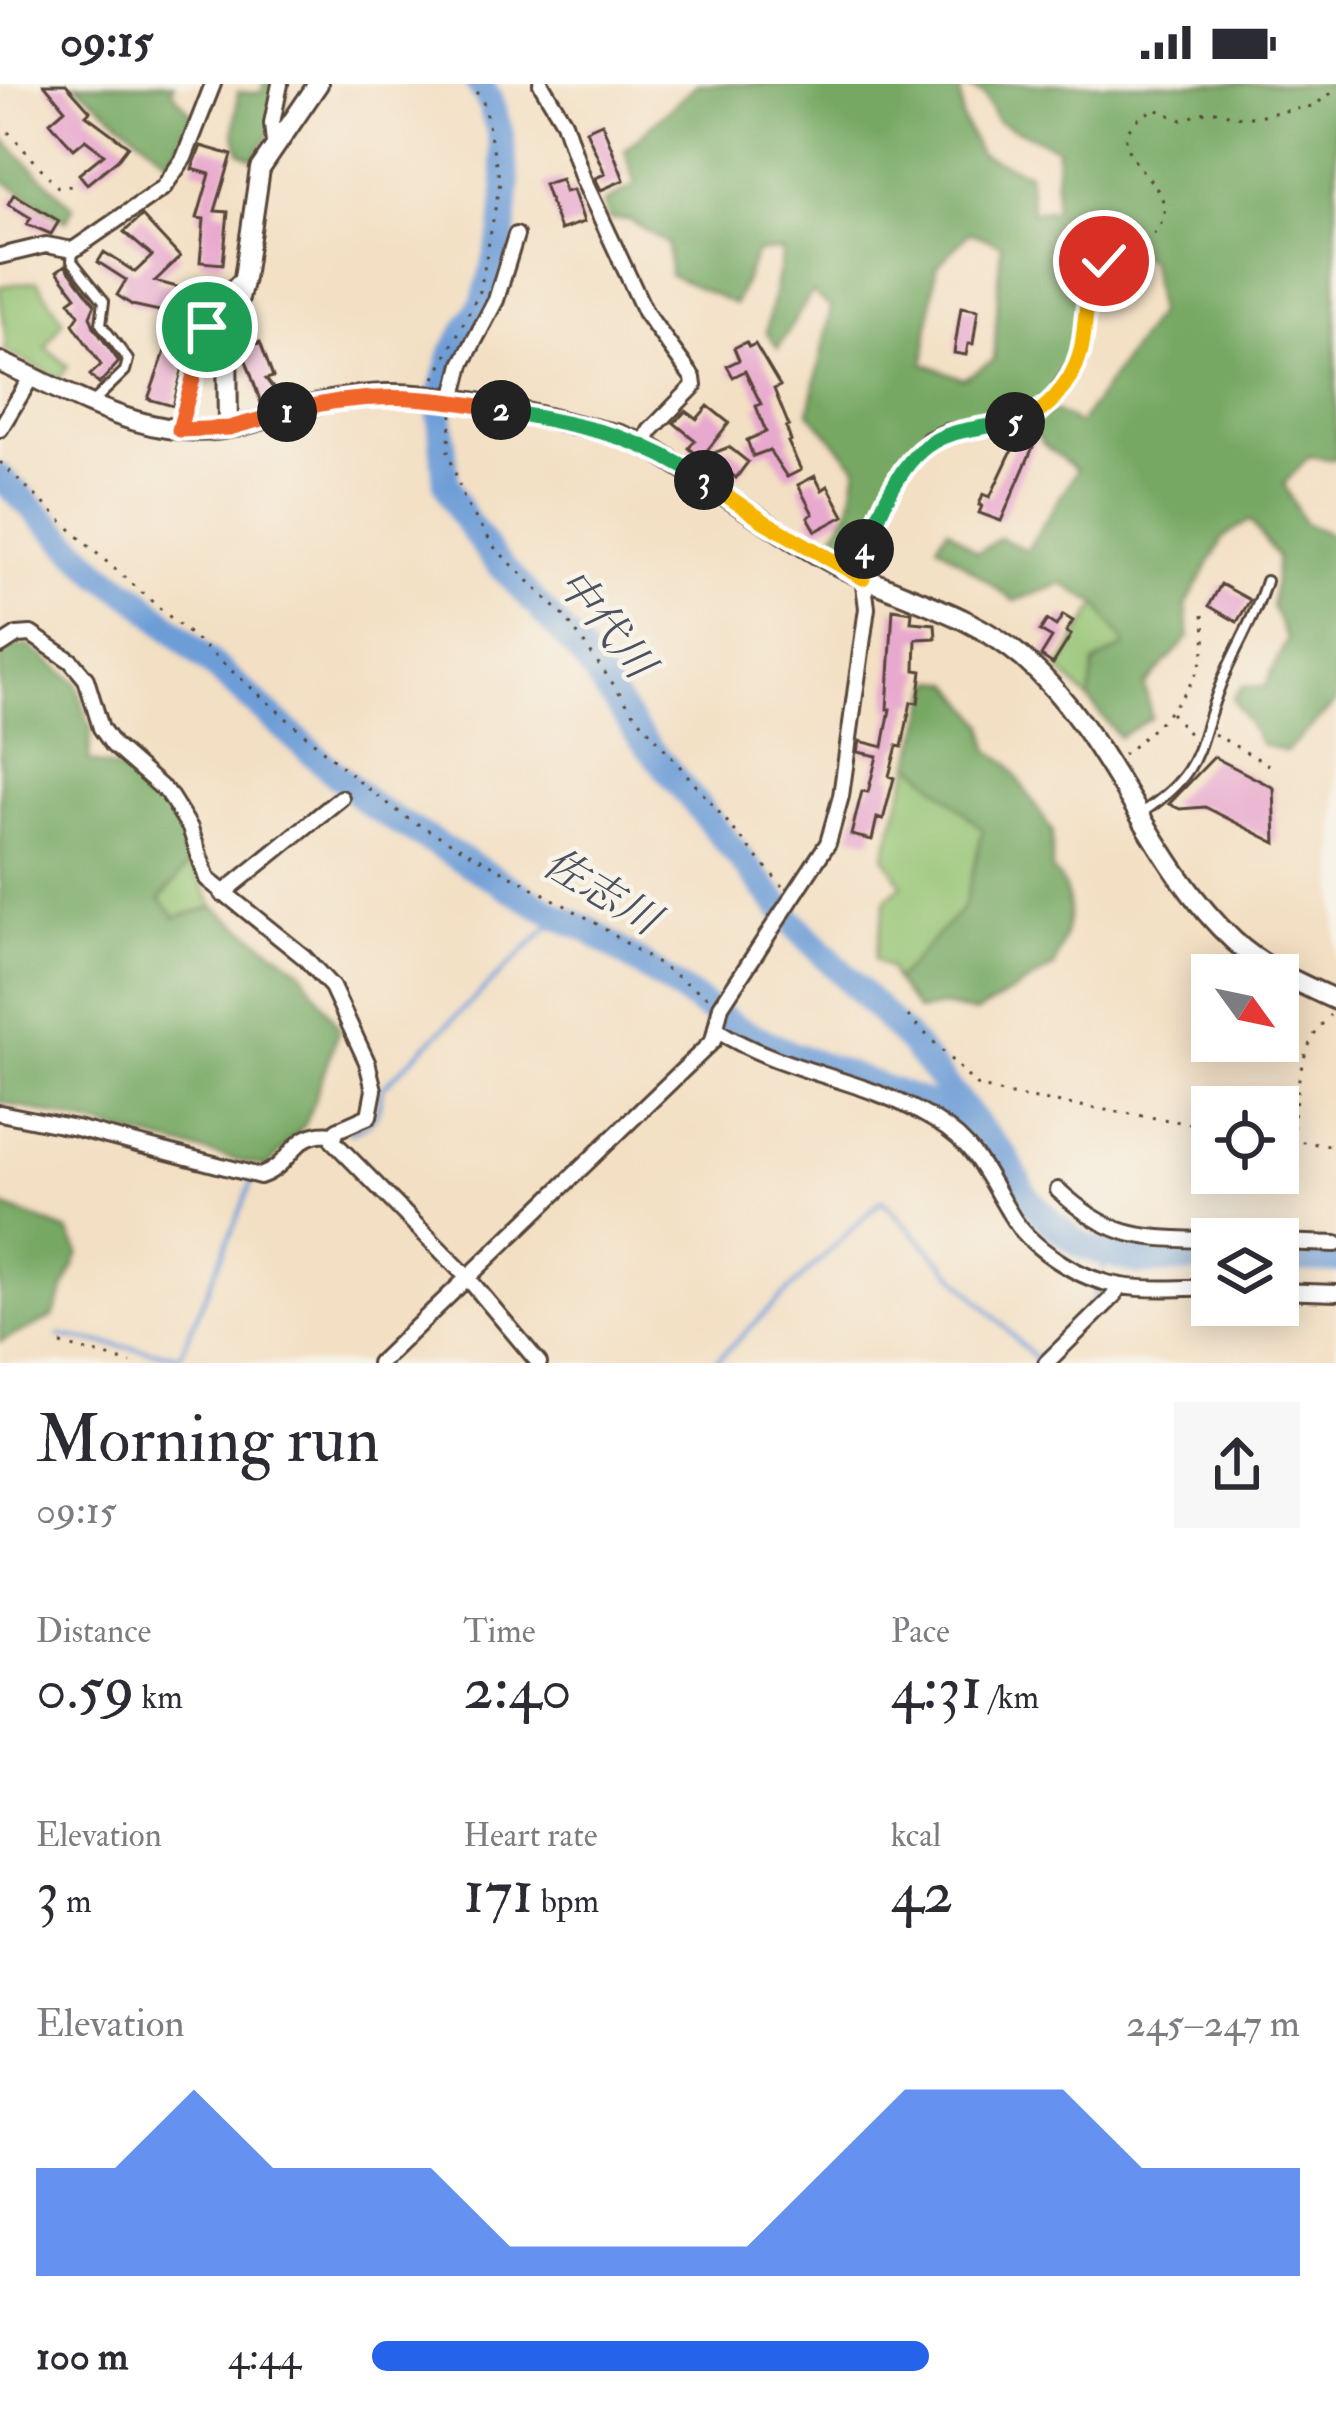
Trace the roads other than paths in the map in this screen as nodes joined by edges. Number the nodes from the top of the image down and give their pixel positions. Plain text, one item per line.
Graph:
1 (213, 84) edge
2 (280, 84) edge
3 (318, 84) edge
4 (541, 84) edge
5 (274, 143) junction
6 (516, 235) dead end
7 (73, 250) junction
8 (0, 256) edge
9 (244, 278) junction
10 (1080, 358) road end
11 (0, 362) edge
12 (32, 376) junction
13 (453, 400) junction
14 (91, 404) junction
15 (229, 428) junction
16 (0, 429) edge
17 (179, 430) junction
18 (644, 444) junction
19 (863, 578) junction
20 (1266, 580) dead end
21 (0, 646) edge
22 (340, 798) dead end
23 (1142, 813) junction
24 (222, 894) junction
25 (1336, 1005) edge
26 (717, 1030) junction
27 (0, 1113) edge
28 (334, 1134) junction
29 (1058, 1190) dead end
30 (1191, 1239) edge
31 (1299, 1243) edge
32 (1336, 1244) edge
33 (467, 1277) junction
34 (1119, 1286) junction
35 (1191, 1288) edge
36 (1299, 1292) edge
37 (1336, 1293) edge
38 (1055, 1360) edge
39 (379, 1363) edge
40 (539, 1363) edge

1 - 7 street
2 - 5 street
3 - 5 street
4 - 18 street
5 - 9 street
6 - 13 street
7 - 8 street
7 - 14 lane
9 - 15 street
9 - 17 street
10 - 19 street
11 - 12 street
12 - 14 street
12 - 16 street
13 - 15 street
13 - 18 street
14 - 17 street
15 - 17 street
18 - 19 street
19 - 23 street
19 - 26 street
20 - 23 lane
21 - 24 street
22 - 24 street
23 - 25 street
24 - 28 street
26 - 33 street
26 - 34 street
27 - 28 street
28 - 33 street
29 - 30 street
31 - 32 street
33 - 39 street
33 - 40 street
34 - 35 street
34 - 38 street
36 - 37 street

